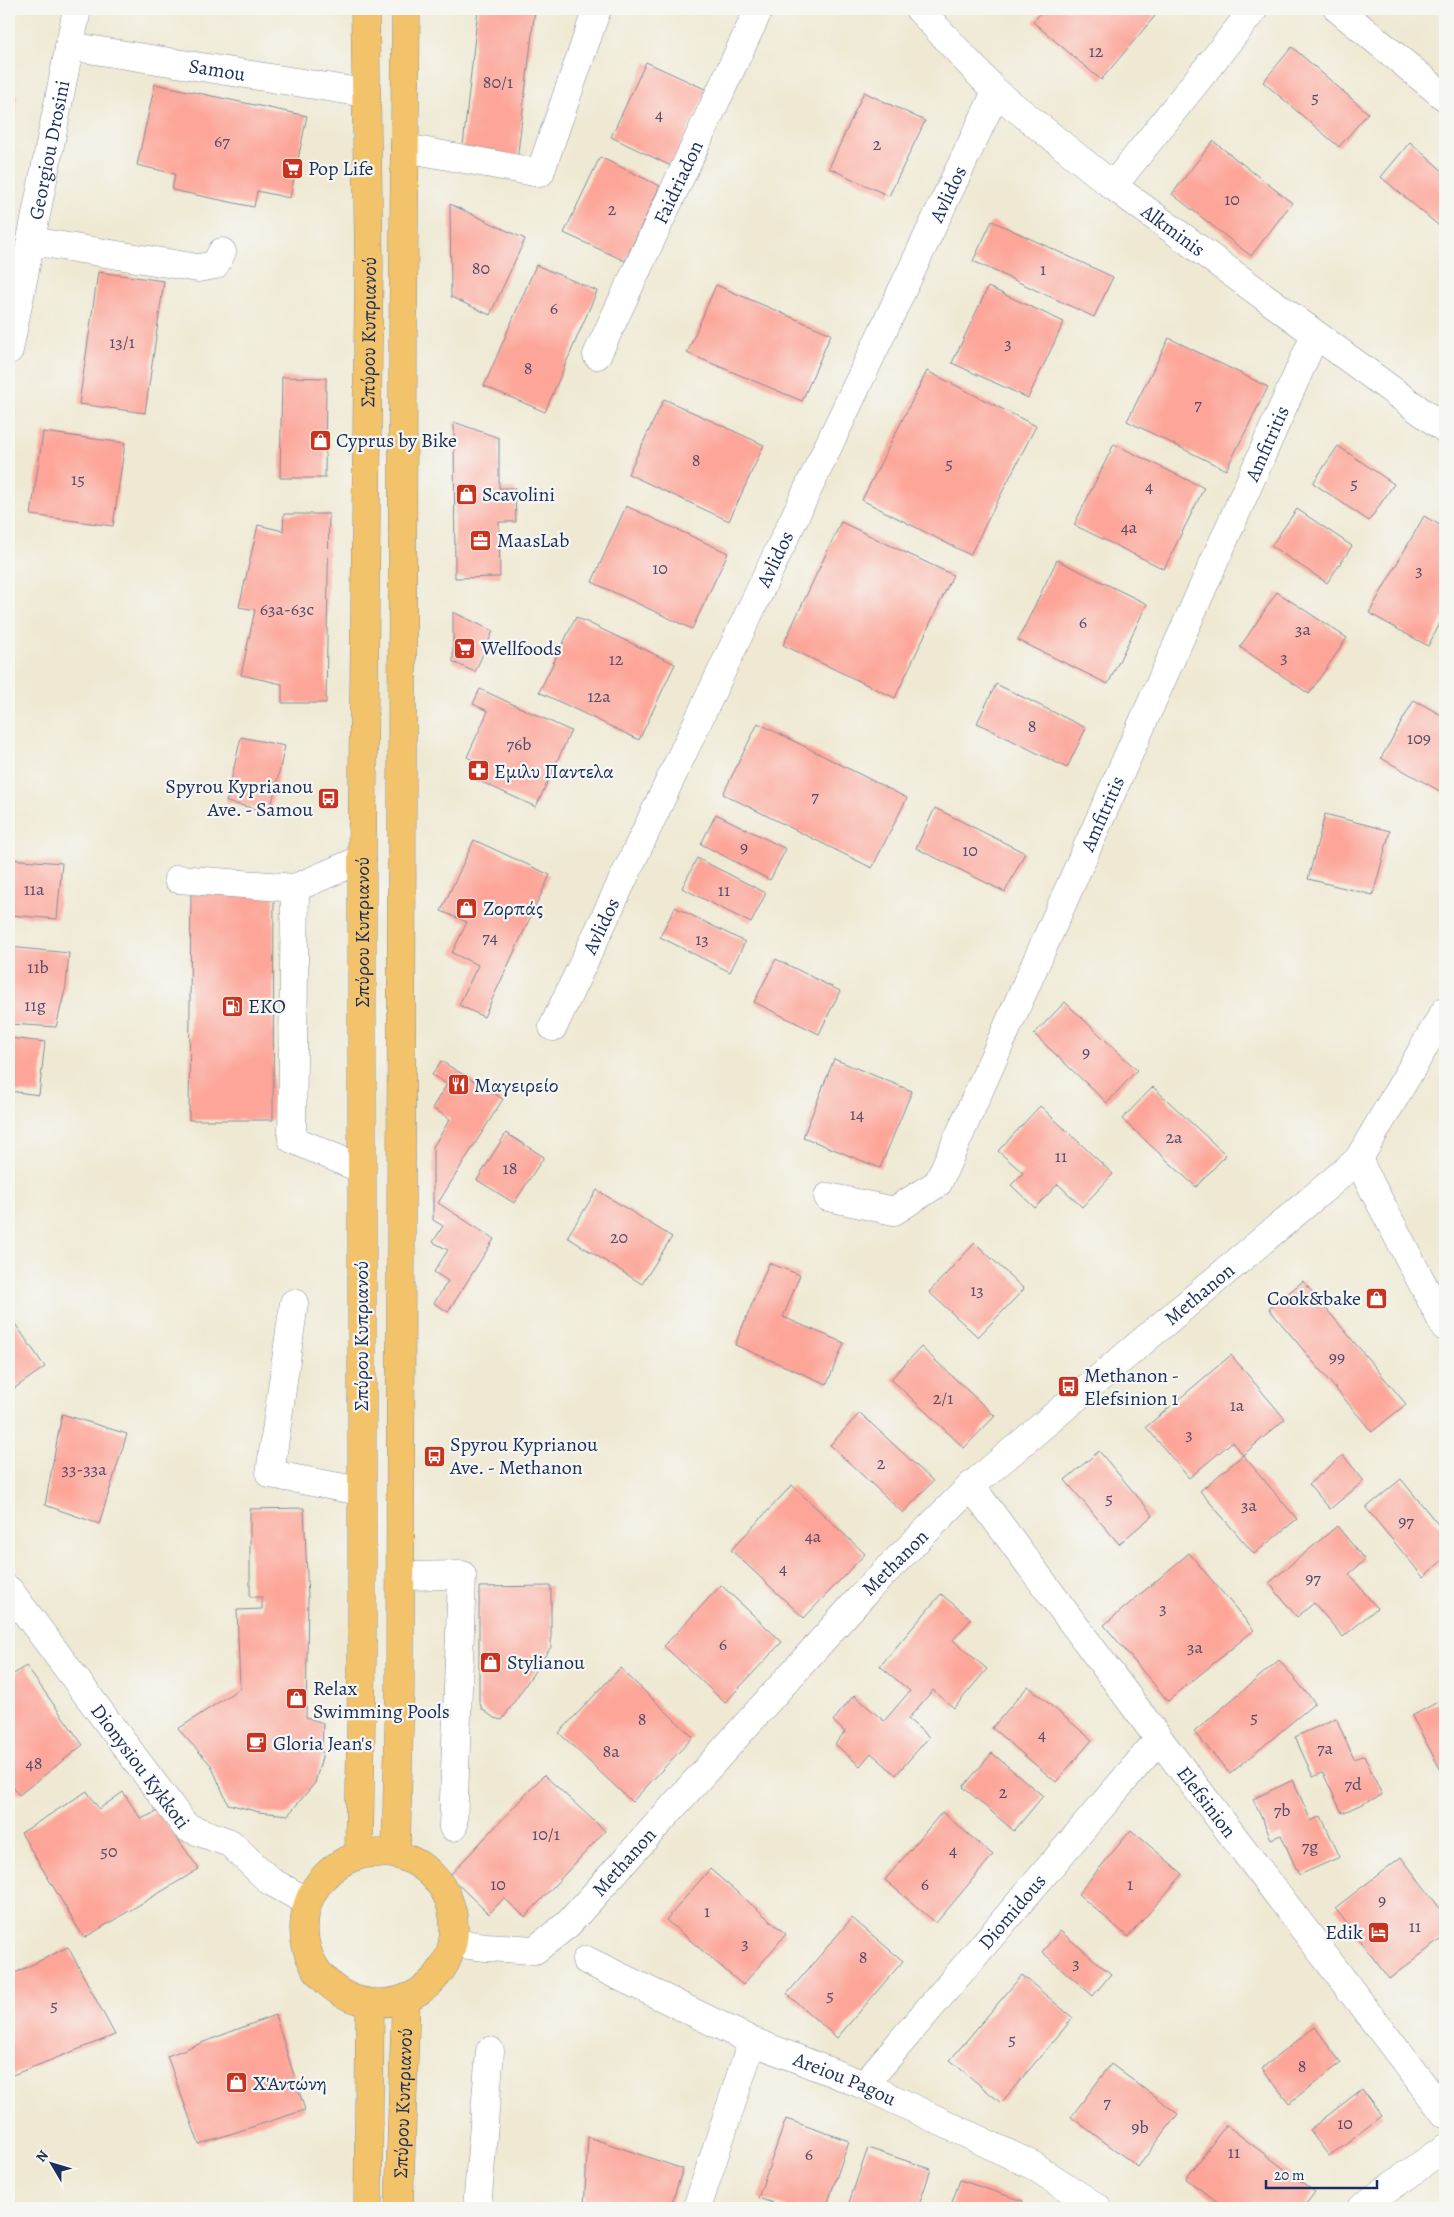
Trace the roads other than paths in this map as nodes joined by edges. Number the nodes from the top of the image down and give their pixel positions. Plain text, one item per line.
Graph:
1 (77, 9) edge
2 (365, 9) edge
3 (406, 9) edge
4 (597, 9) edge
5 (758, 9) edge
6 (919, 9) edge
7 (1254, 9) edge
8 (1338, 9) edge
9 (69, 46) junction
10 (996, 92) junction
11 (365, 93) junction
12 (1445, 97) edge
13 (405, 148) junction
14 (1113, 186) junction
15 (30, 241) junction
16 (222, 252) dead end
17 (1315, 335) junction
18 (9, 350) edge
19 (597, 355) dead end
20 (1445, 429) edge
21 (362, 859) junction
22 (178, 880) dead end
23 (295, 888) junction
24 (1445, 1011) edge
25 (553, 1027) dead end
26 (1358, 1160) junction
27 (362, 1169) junction
28 (828, 1197) dead end
29 (294, 1303) dead end
30 (1445, 1327) edge
31 (971, 1486) junction
32 (360, 1490) junction
33 (400, 1576) junction
34 (12, 1601) edge
35 (1159, 1739) junction
36 (453, 1827) dead end
37 (396, 1853) junction
38 (359, 1854) junction
39 (308, 1902) junction
40 (453, 1943) junction
41 (586, 1960) dead end
42 (406, 1998) junction
43 (370, 2004) junction
44 (752, 2041) junction
45 (490, 2051) dead end
46 (864, 2086) junction
47 (1445, 2114) edge
48 (1445, 2148) edge
49 (368, 2208) edge
50 (399, 2208) edge
51 (477, 2208) edge
52 (697, 2208) edge
53 (1098, 2208) edge
54 (1360, 2208) edge

1 - 9 street, Georgiou Drosini
2 - 11 main road, Σπύρου Κυπριανού
3 - 13 main road, Σπύρου Κυπριανού
4 - 13 street
5 - 19 street, Faidriadon
6 - 10 street, Alkminis
7 - 14 street
8 - 12 street
9 - 11 street, Samou
9 - 15 street, Georgiou Drosini
10 - 14 street, Alkminis
10 - 25 street, Avlidos
11 - 21 main road, Σπύρου Κυπριανού
13 - 33 main road, Σπύρου Κυπριανού
14 - 17 street, Alkminis
15 - 16 street
15 - 18 street, Georgiou Drosini
17 - 20 street, Alkminis
17 - 28 street, Amfitritis
21 - 23 street
21 - 27 main road, Σπύρου Κυπριανού
22 - 23 street
23 - 27 street
24 - 26 street, Methanon
26 - 30 street
26 - 31 street, Methanon
27 - 32 main road, Σπύρου Κυπριανού
29 - 32 street
31 - 35 street, Elefsinion
31 - 40 street, Methanon
32 - 38 main road, Σπύρου Κυπριανού
33 - 36 street
33 - 37 main road, Σπύρου Κυπριανού
34 - 39 street, Dionysiou Kykkoti
35 - 46 street, Diomidous
35 - 47 street, Elefsinion
37 - 38 main road
37 - 40 main road
38 - 39 main road
39 - 43 main road
40 - 42 main road
41 - 44 street, Areiou Pagou
42 - 43 main road
42 - 50 main road, Σπύρου Κυπριανού
43 - 49 main road, Σπύρου Κυπριανού
44 - 46 street, Areiou Pagou
44 - 52 street
45 - 51 street
46 - 53 street, Areiou Pagou
48 - 54 street

